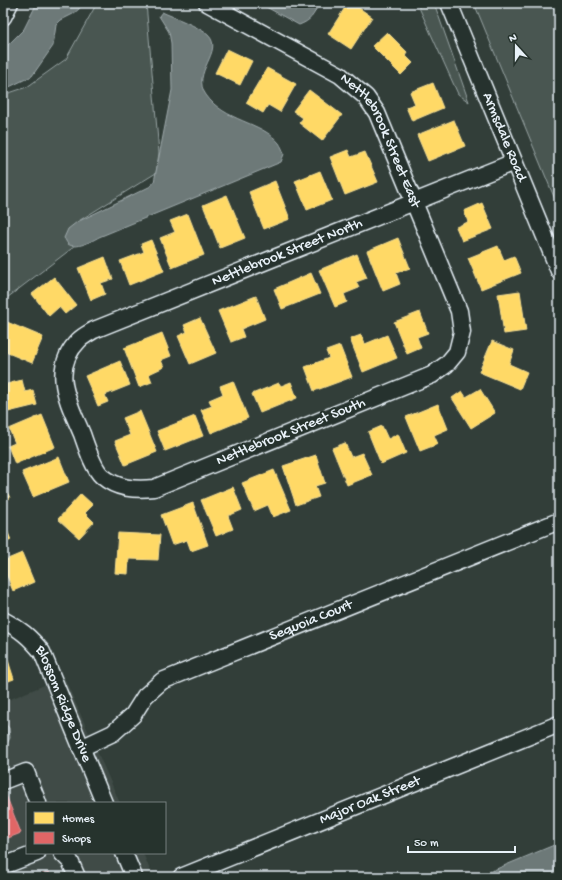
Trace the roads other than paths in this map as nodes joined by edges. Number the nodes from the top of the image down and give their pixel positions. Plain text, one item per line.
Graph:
1 (10, 3) edge
2 (207, 3) edge
3 (449, 3) edge
4 (3, 17) edge
5 (514, 162) junction
6 (413, 201) junction
7 (559, 271) edge
8 (457, 352) joint
9 (116, 485) joint
10 (559, 521) edge
11 (3, 620) edge
12 (559, 724) edge
13 (82, 748) junction
14 (3, 781) edge
15 (38, 802) edge
16 (104, 802) edge
17 (34, 854) edge
18 (63, 854) edge
19 (124, 854) edge
20 (3, 866) edge
21 (77, 877) edge
22 (134, 877) edge
23 (180, 877) edge

1 - 4 street
2 - 6 street, Nettlebrook Street East
3 - 5 street, Armsdale Road
5 - 6 street, Nettlebrook Street North
5 - 7 street, Armsdale Road
6 - 8 street, Nettlebrook Street East
6 - 9 street, Nettlebrook Street North
8 - 9 street, Nettlebrook Street South
10 - 13 street, Sequoia Court
11 - 13 street, Blossom Ridge Drive
12 - 23 street, Major Oak Street
13 - 16 street, Blossom Ridge Drive
14 - 15 street
17 - 20 street
18 - 21 street
19 - 22 street

